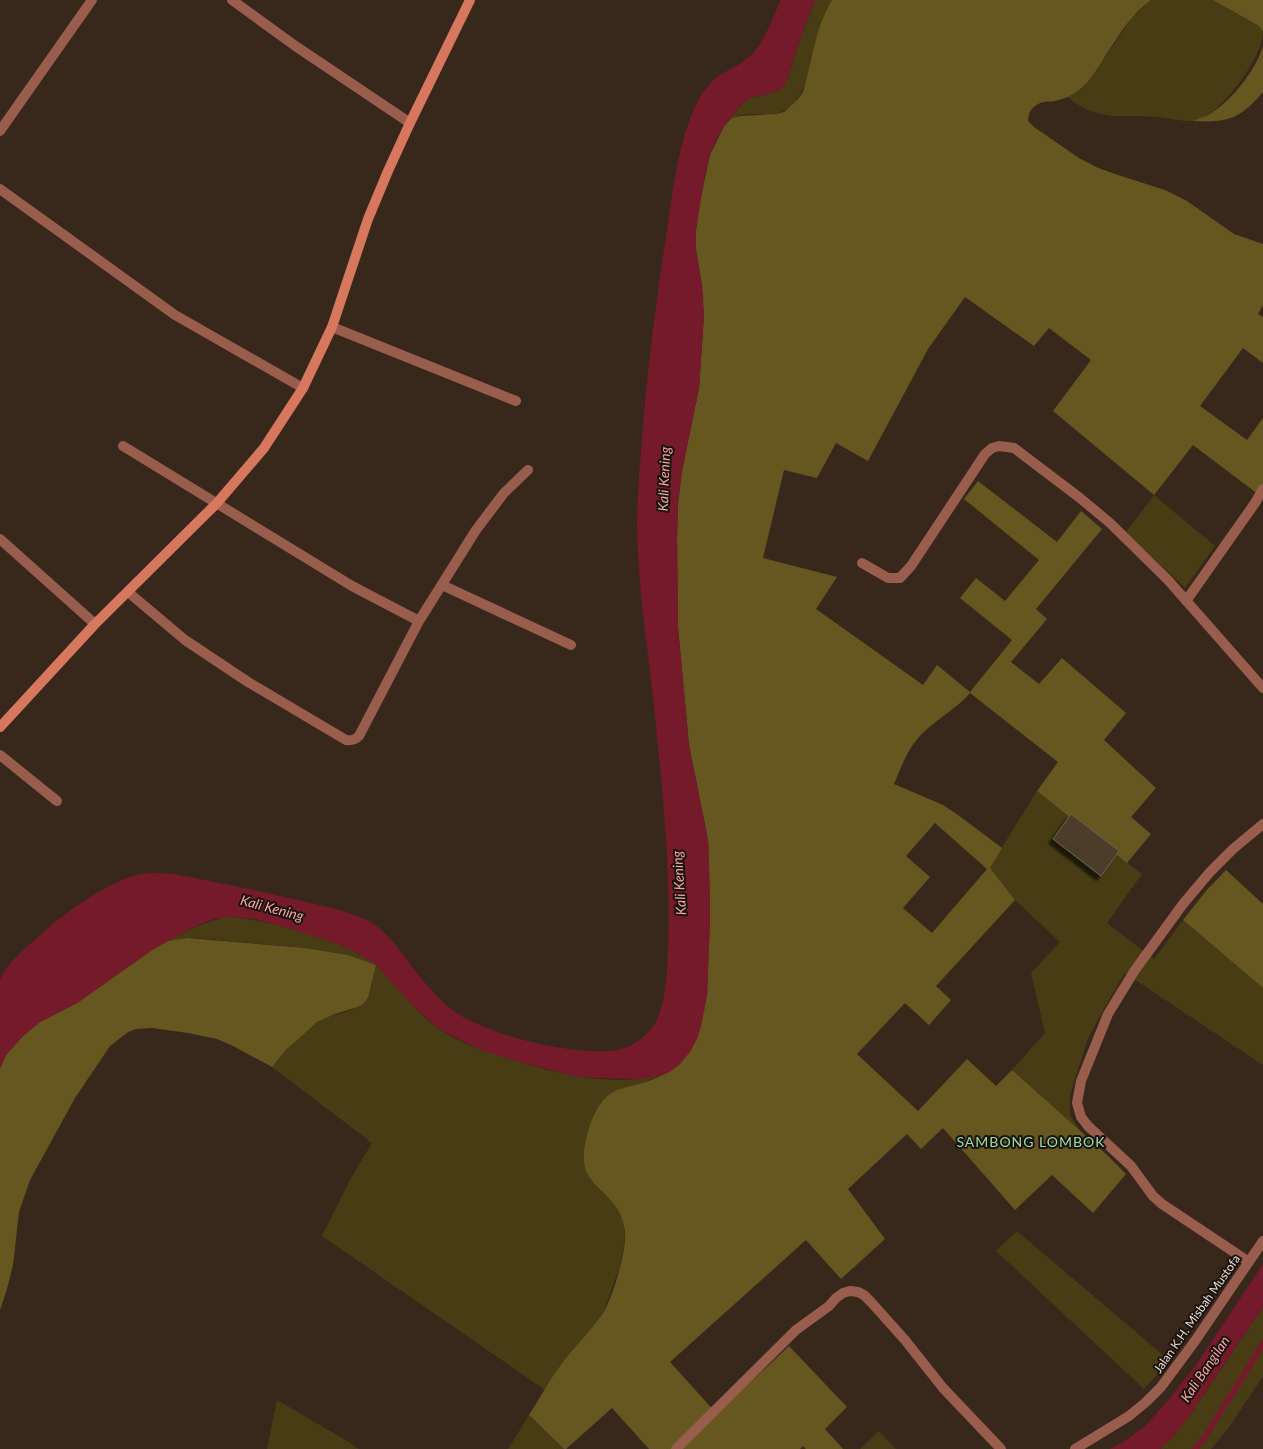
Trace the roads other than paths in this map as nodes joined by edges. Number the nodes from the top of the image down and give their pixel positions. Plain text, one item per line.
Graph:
1 (92, 0) edge
2 (232, 0) edge
3 (470, 0) edge
4 (410, 123) junction
5 (0, 131) edge
6 (0, 189) edge
7 (332, 327) junction
8 (303, 388) junction
9 (516, 401) dead end
10 (123, 446) dead end
11 (528, 470) dead end
12 (1263, 489) edge
13 (218, 503) junction
14 (0, 539) edge
15 (862, 563) dead end
16 (442, 585) junction
17 (128, 592) junction
18 (1186, 601) junction
19 (419, 621) junction
20 (95, 624) junction
21 (571, 645) dead end
22 (1263, 688) edge
23 (0, 727) edge
24 (0, 755) edge
25 (57, 801) dead end
26 (1263, 824) edge
27 (1263, 1241) edge
28 (1249, 1262) junction
29 (676, 1449) edge
30 (1001, 1449) edge
31 (1074, 1449) edge

1 - 5 street
2 - 4 street
3 - 4 main road
4 - 7 main road
6 - 8 street
7 - 8 main road
7 - 9 street
8 - 13 main road
10 - 13 street
11 - 16 street
12 - 18 street
13 - 17 main road
13 - 19 street
14 - 20 street
15 - 18 street
16 - 19 street
16 - 21 street
17 - 19 street
17 - 20 main road
18 - 22 street
20 - 23 main road
24 - 25 street
26 - 28 street
27 - 28 street, Jalan K.H. Misbah Mustofa
28 - 31 street, Jalan K.H. Misbah Mustofa
29 - 30 street

